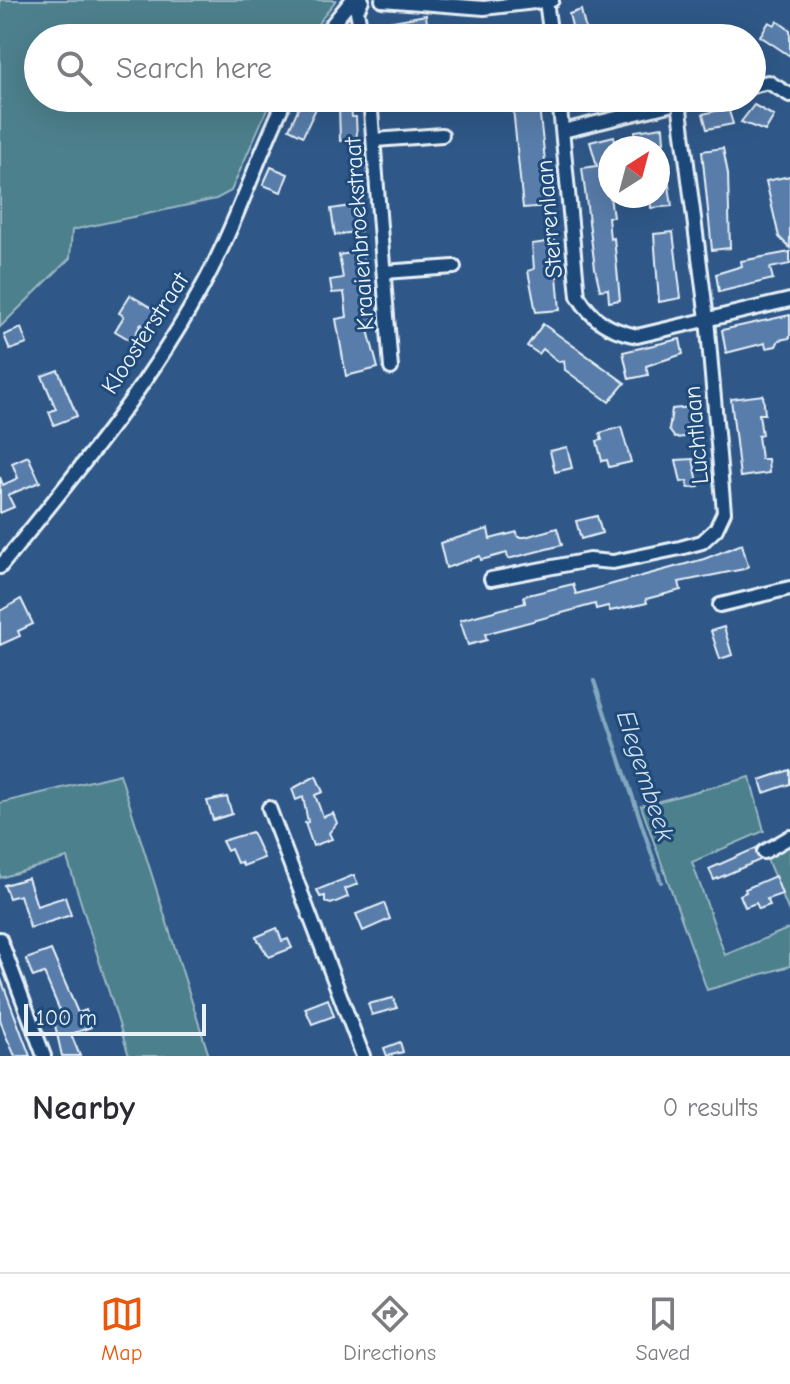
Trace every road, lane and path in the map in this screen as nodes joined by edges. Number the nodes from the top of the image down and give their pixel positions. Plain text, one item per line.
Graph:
1 (352, 0) edge
2 (362, 0) edge
3 (382, 0) edge
4 (549, 1) edge
5 (332, 24) edge
6 (359, 24) edge
7 (550, 24) edge
8 (766, 82) edge
9 (790, 95) edge
10 (280, 112) edge
11 (372, 112) edge
12 (561, 112) edge
13 (639, 112) edge
14 (680, 112) edge
15 (563, 131) junction
16 (442, 135) dead end
17 (375, 140) junction
18 (454, 267) dead end
19 (384, 272) junction
20 (790, 300) edge
21 (707, 319) junction
22 (391, 368) dead end
23 (0, 567) edge
24 (491, 579) dead end
25 (790, 588) edge
26 (720, 605) dead end
27 (269, 808) dead end
28 (790, 837) edge
29 (764, 852) dead end
30 (0, 939) edge
31 (44, 1056) edge
32 (363, 1056) edge

1 - 5 street
2 - 6 street
3 - 4 street
4 - 7 street
8 - 9 street
10 - 23 street, Kloosterstraat
11 - 17 street, Kraaienbroekstraat
12 - 15 street, Sterrenlaan
13 - 15 street
14 - 21 street, Luchtlaan
15 - 21 street, Sterrenlaan
16 - 17 street
17 - 19 street, Kraaienbroekstraat
18 - 19 street
19 - 22 street, Kraaienbroekstraat
20 - 21 street, Sterrenlaan
21 - 24 street, Luchtlaan
25 - 26 street
27 - 32 street
28 - 29 street
30 - 31 street

